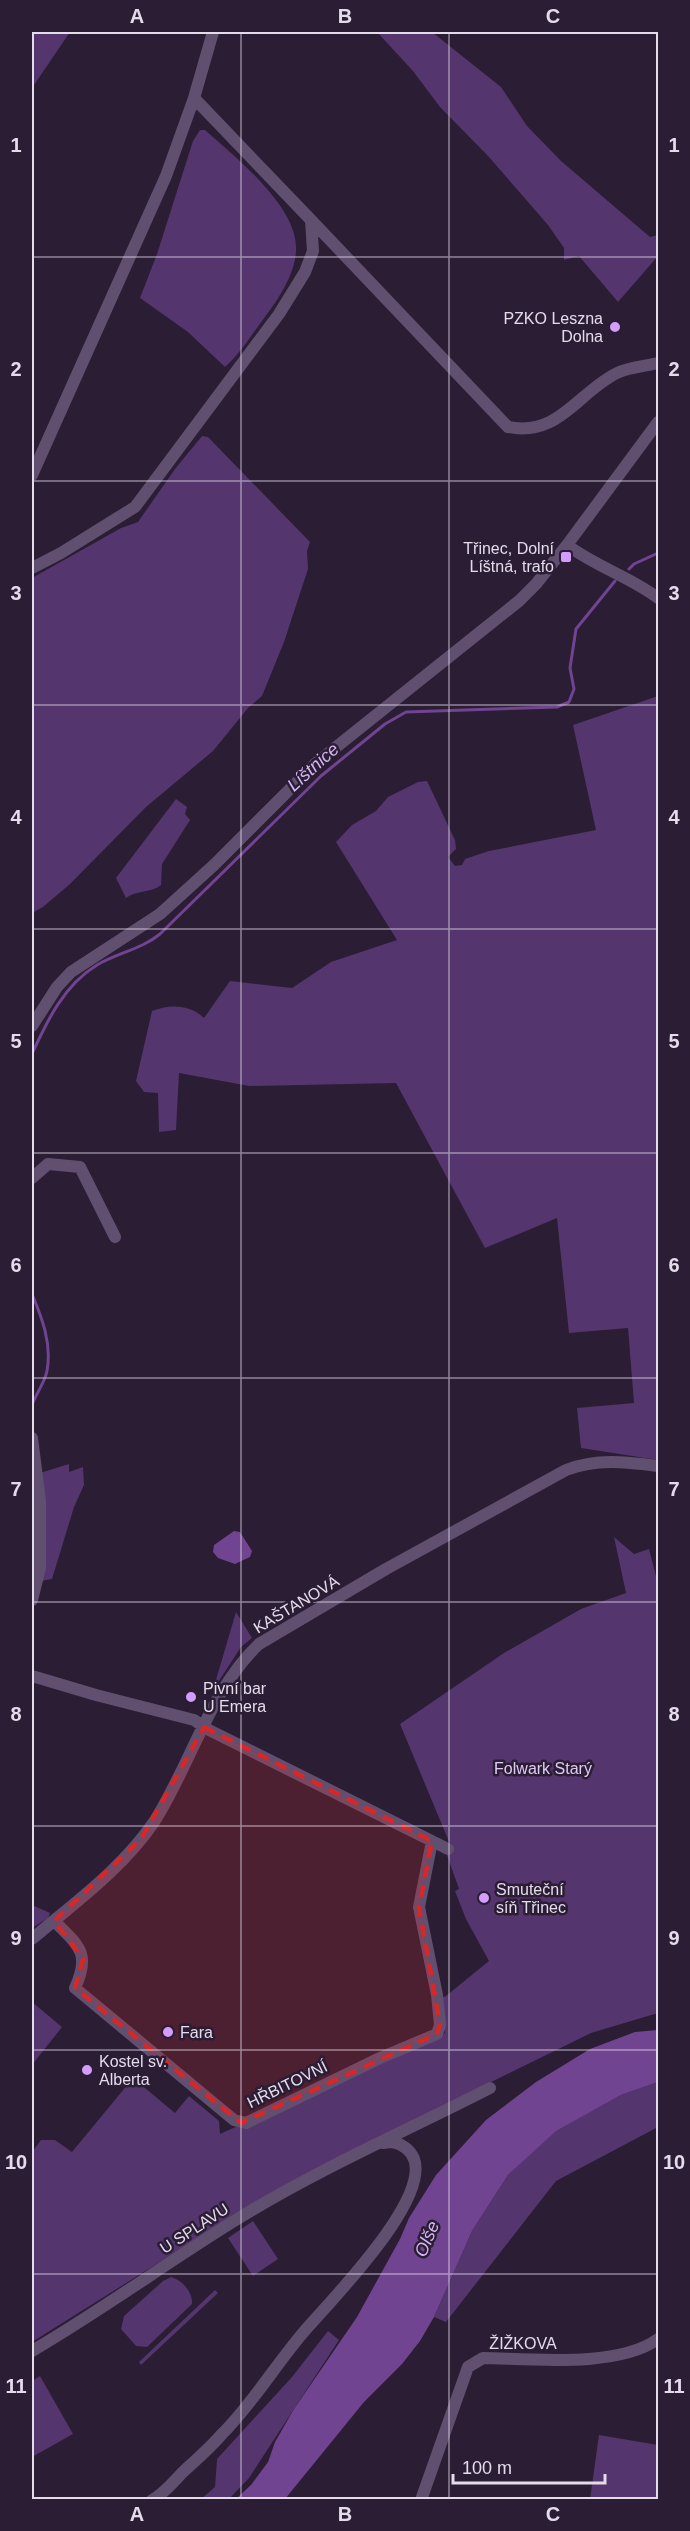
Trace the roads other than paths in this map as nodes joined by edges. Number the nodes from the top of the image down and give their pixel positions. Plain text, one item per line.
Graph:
1 (213, 32) edge
2 (194, 98) junction
3 (311, 220) junction
4 (658, 363) edge
5 (658, 422) edge
6 (32, 475) edge
7 (567, 544) junction
8 (32, 568) edge
9 (658, 598) edge
10 (32, 1026) edge
11 (32, 1178) edge
12 (115, 1237) dead end
13 (32, 1438) edge
14 (658, 1466) edge
15 (32, 1600) edge
16 (32, 1676) edge
17 (204, 1727) junction
18 (432, 1841) junction
19 (448, 1849) dead end
20 (54, 1921) junction
21 (32, 1939) edge
22 (490, 2088) dead end
23 (382, 2143) junction
24 (658, 2339) edge
25 (653, 2349) edge
26 (32, 2351) edge
27 (152, 2499) edge
28 (421, 2499) edge

1 - 2 street
2 - 3 street
2 - 6 street
3 - 4 street
3 - 8 street
5 - 7 street
7 - 9 street
7 - 10 street
11 - 12 street
13 - 15 street
14 - 17 street, KAŠTANOVÁ
16 - 17 street
17 - 18 street
17 - 20 street, KAŠTANOVÁ
18 - 19 street
18 - 20 street, HŘBITOVNÍ
20 - 21 street, KAŠTANOVÁ
22 - 23 street, U SPLAVU
23 - 26 street, U SPLAVU
23 - 27 street
24 - 25 street
25 - 28 street, ŽIŽKOVA

